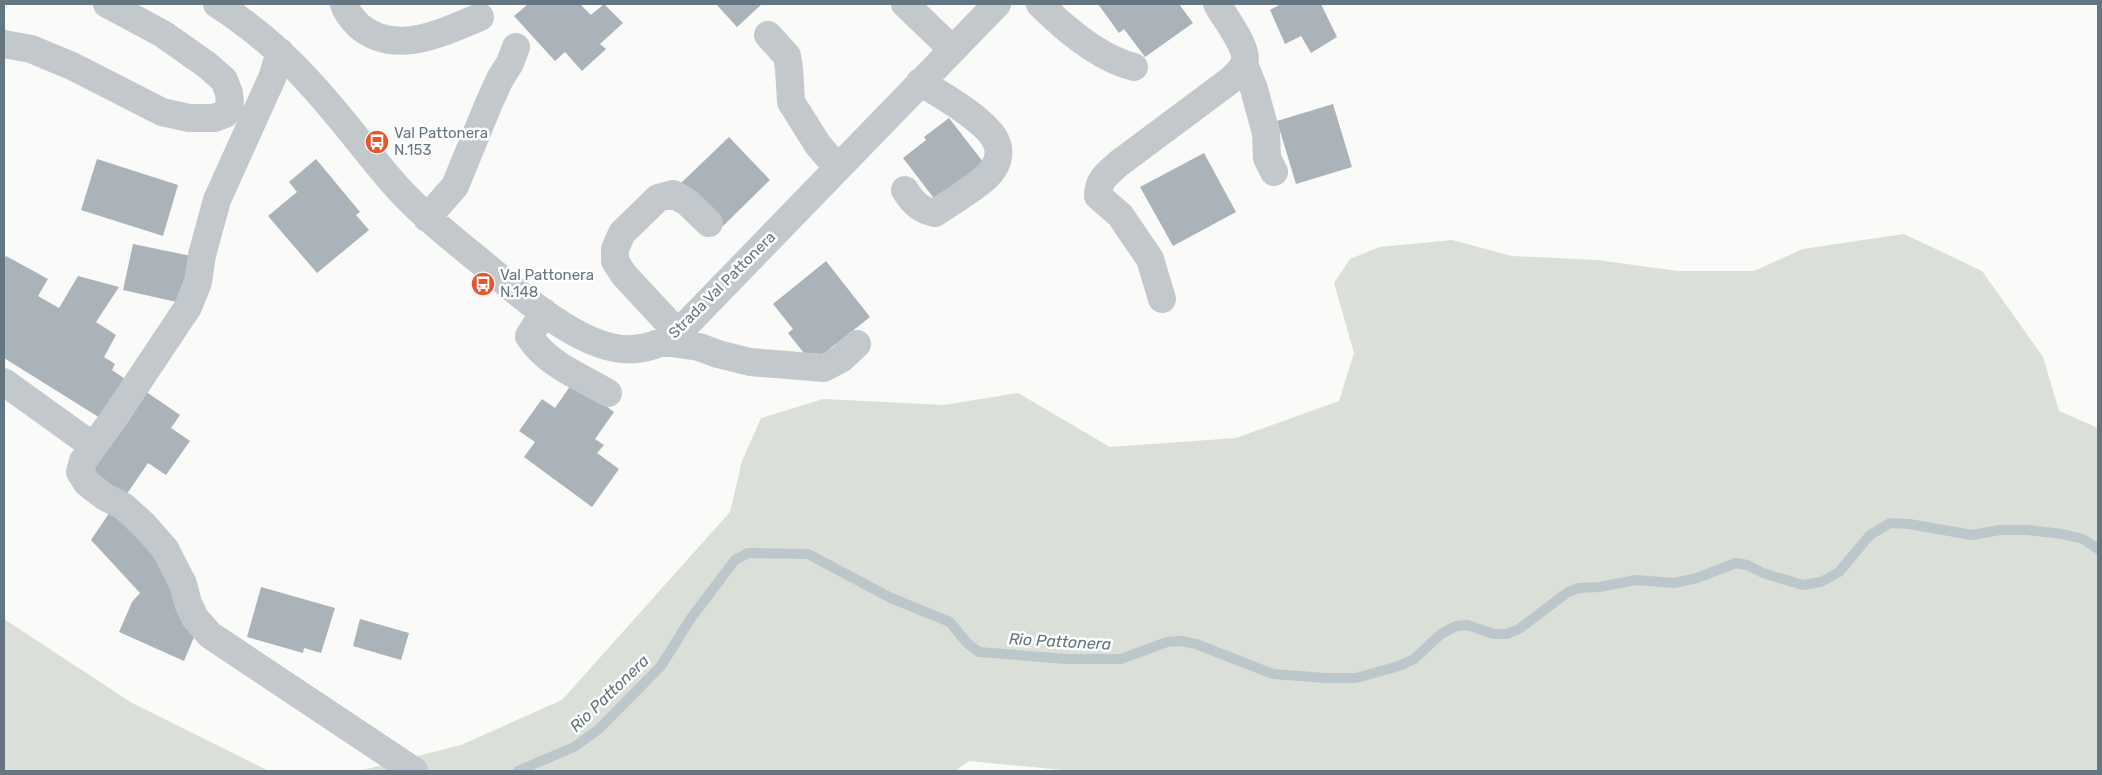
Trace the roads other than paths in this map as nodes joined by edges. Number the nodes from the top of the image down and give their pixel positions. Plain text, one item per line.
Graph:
1 (108, 4) edge
2 (217, 4) edge
3 (344, 4) edge
4 (905, 4) edge
5 (997, 4) edge
6 (1040, 4) edge
7 (1217, 4) edge
8 (480, 17) dead end
9 (768, 35) dead end
10 (4, 44) edge
11 (516, 47) dead end
12 (952, 50) junction
13 (280, 52) junction
14 (1244, 64) junction
15 (1134, 67) dead end
16 (920, 82) junction
17 (837, 167) junction
18 (1274, 172) dead end
19 (905, 190) dead end
20 (427, 218) junction
21 (708, 223) dead end
22 (1162, 298) dead end
23 (544, 312) junction
24 (671, 337) junction
25 (857, 344) dead end
26 (4, 382) edge
27 (608, 393) dead end
28 (98, 439) junction
29 (414, 771) edge

1 - 10 street
2 - 13 street, Strada Val Pattonera
3 - 8 street
4 - 12 street
5 - 12 street, Strada Val Pattonera
6 - 15 street
7 - 14 street
9 - 17 street
11 - 20 street
12 - 16 street, Strada Val Pattonera
13 - 20 street, Strada Val Pattonera
13 - 28 street
14 - 18 street
14 - 22 street
16 - 17 street, Strada Val Pattonera
16 - 19 street
17 - 24 street, Strada Val Pattonera
20 - 23 street, Strada Val Pattonera
21 - 24 street
23 - 24 street, Strada Val Pattonera
23 - 27 street
24 - 25 street
26 - 28 street
28 - 29 street

